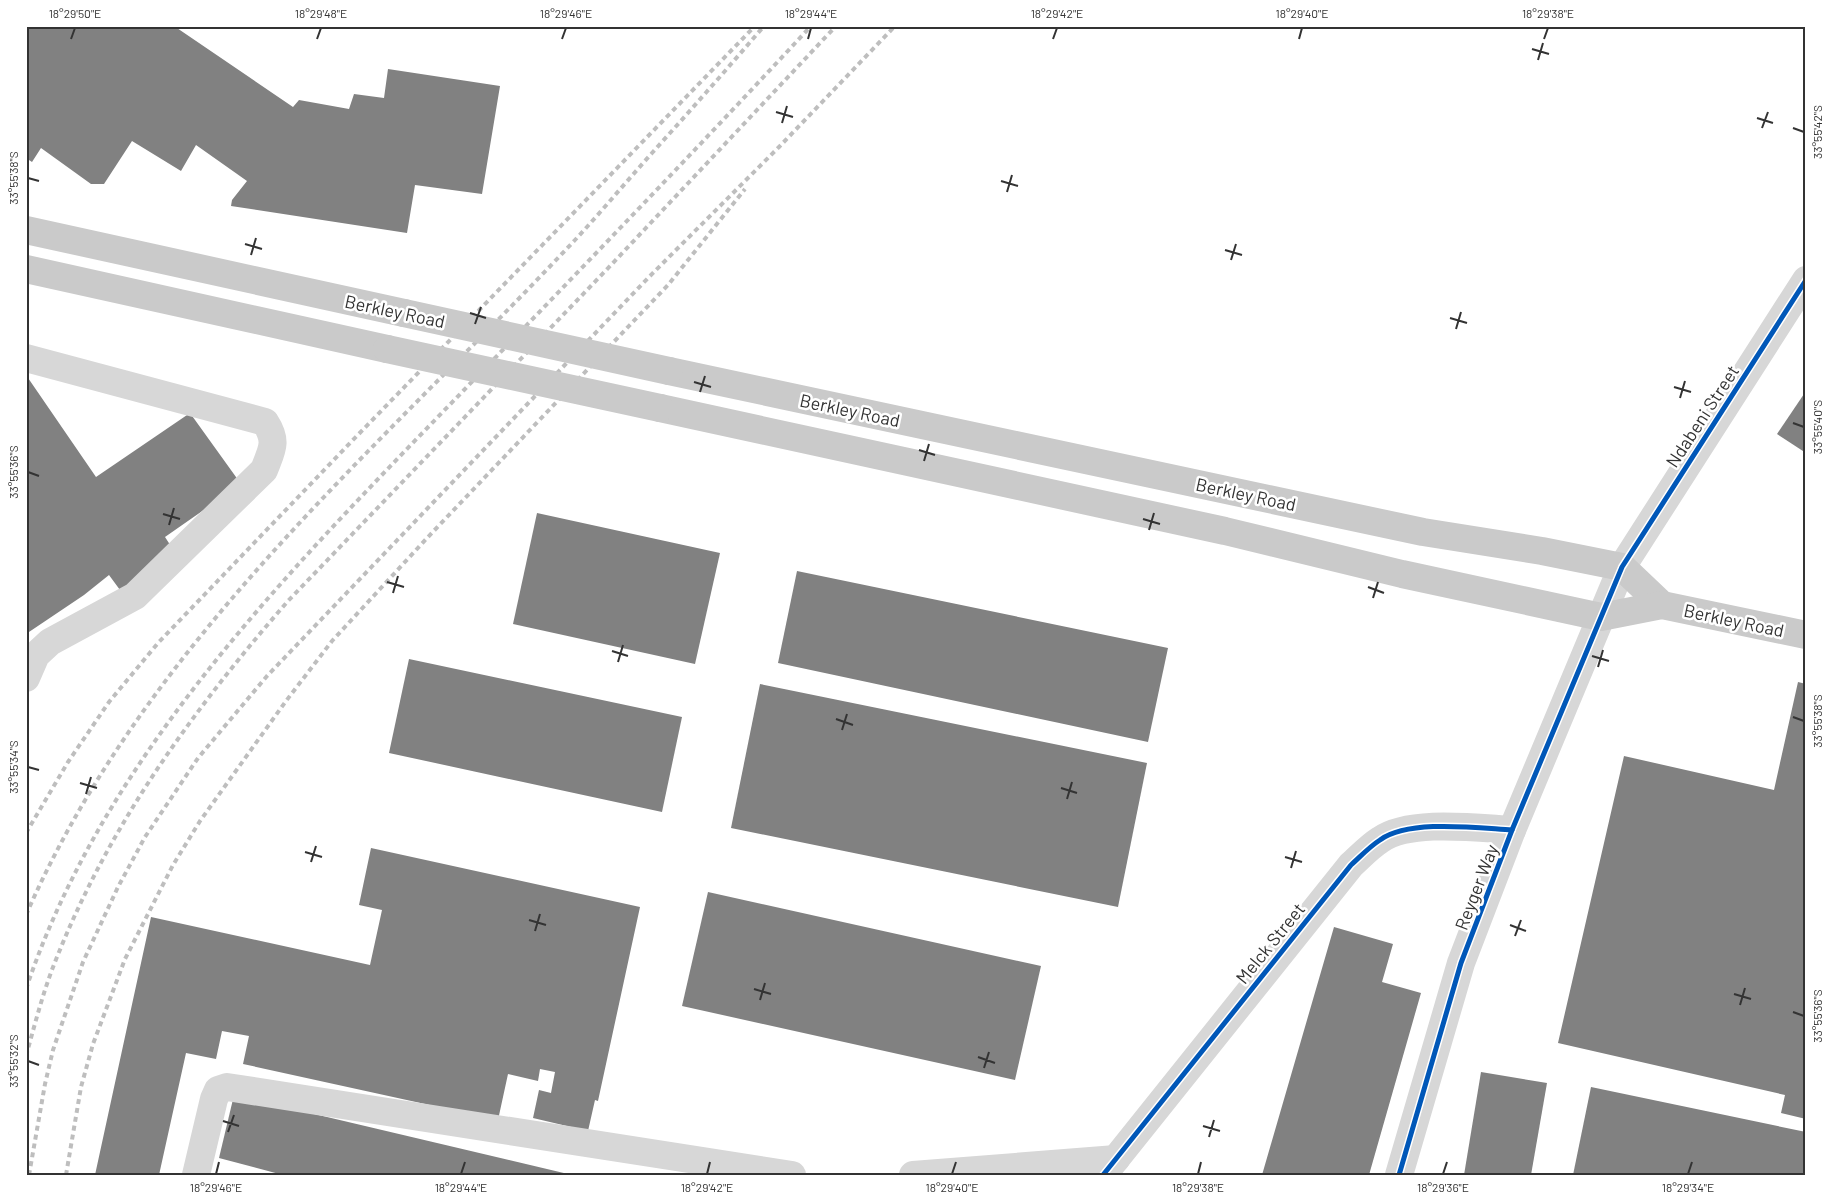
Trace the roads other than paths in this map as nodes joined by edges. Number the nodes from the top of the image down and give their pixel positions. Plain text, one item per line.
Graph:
1 (26, 230) edge
2 (26, 269) edge
3 (1806, 280) edge
4 (26, 358) edge
5 (1232, 491) junction
6 (1225, 531) junction
7 (1622, 567) junction
8 (1662, 604) junction
9 (1601, 617) junction
10 (1806, 635) edge
11 (26, 678) edge
12 (1512, 830) junction
13 (1109, 1167) edge
14 (755, 1172) edge
15 (196, 1175) edge
16 (792, 1175) edge
17 (913, 1175) edge
18 (1399, 1175) edge

1 - 5 main road, Berkley Road, bridge
2 - 6 main road, Berkley Road, bridge
3 - 7 street, Ndabeni Street
4 - 11 street
5 - 6 main road
5 - 7 main road, Berkley Road
6 - 9 main road, Berkley Road
7 - 8 main road, Berkley Road
7 - 9 street, Ndabeni Street
8 - 9 main road, Berkley Road
8 - 10 main road, Berkley Road
9 - 12 street, Reyger Way
12 - 13 street, Melck Street
12 - 18 street, Reyger Way
13 - 17 street
14 - 15 street
14 - 16 street

